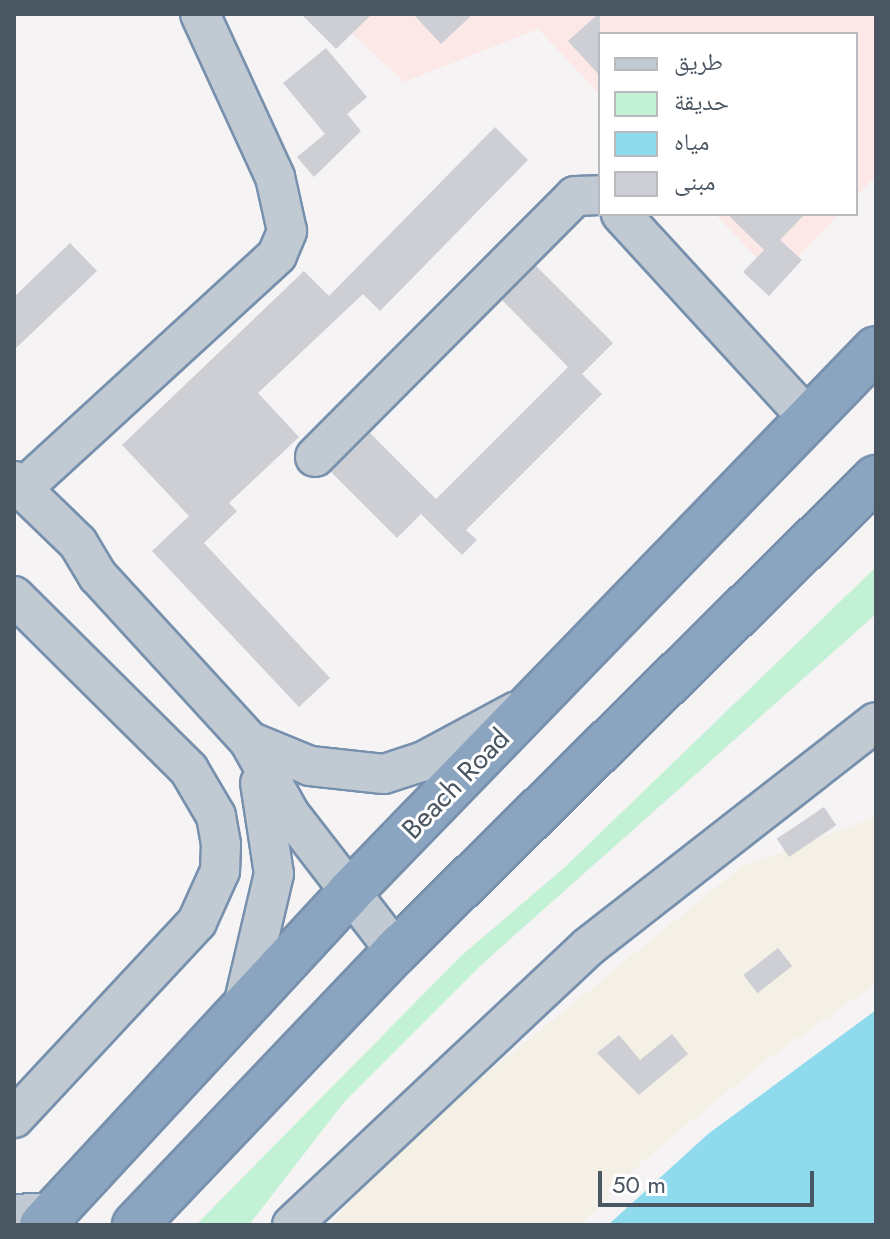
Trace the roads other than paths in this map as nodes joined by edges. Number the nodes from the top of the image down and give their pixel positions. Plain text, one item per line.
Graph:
1 (200, 14) edge
2 (598, 195) edge
3 (623, 216) edge
4 (876, 349) edge
5 (809, 419) junction
6 (315, 457) dead end
7 (876, 478) edge
8 (17, 495) edge
9 (14, 596) edge
10 (538, 698) junction
11 (876, 722) edge
12 (249, 741) junction
13 (349, 893) junction
14 (396, 951) junction
15 (242, 1010) junction
16 (14, 1118) edge
17 (37, 1217) edge
18 (135, 1225) edge
19 (292, 1225) edge

1 - 8 street
2 - 6 street
3 - 5 street
4 - 5 highway, Beach Road
5 - 10 highway, Beach Road
7 - 14 highway
8 - 12 street
9 - 16 street
10 - 12 street
10 - 13 highway, Beach Road
11 - 19 street
12 - 13 street
12 - 15 street
13 - 14 street
13 - 15 highway, Beach Road
14 - 18 highway
15 - 17 highway, Beach Road

